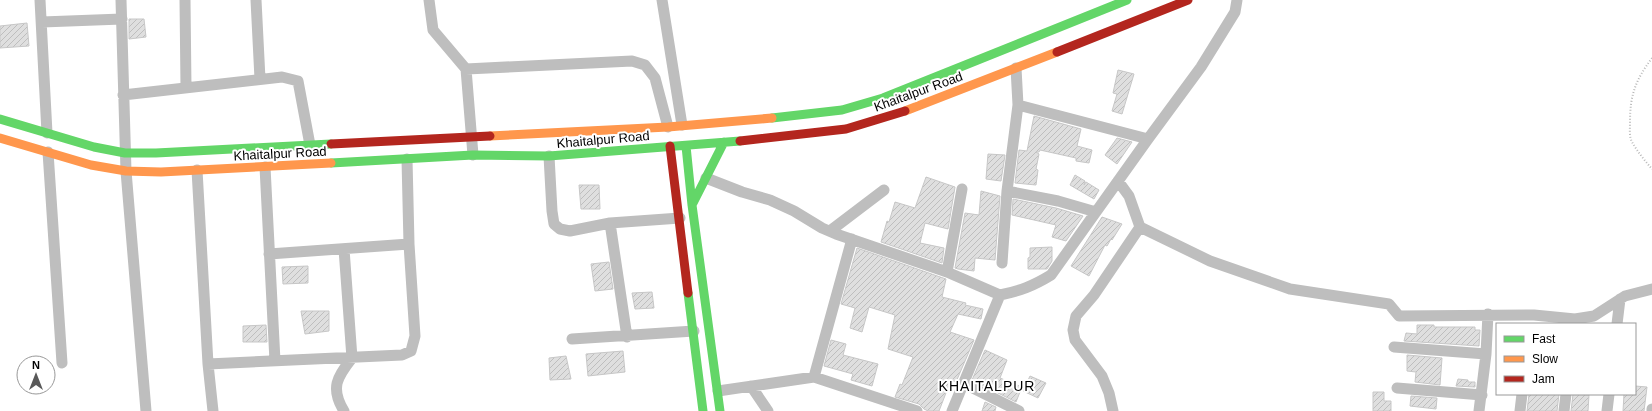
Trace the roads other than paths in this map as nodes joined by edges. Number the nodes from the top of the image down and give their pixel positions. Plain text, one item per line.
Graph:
1 (40, 0) edge
2 (121, 0) edge
3 (185, 0) edge
4 (256, 0) edge
5 (429, 0) edge
6 (662, 0) edge
7 (1127, 0) edge
8 (1188, 0) edge
9 (1237, 0) edge
10 (122, 19) junction
11 (42, 22) junction
12 (1016, 68) junction
13 (466, 69) junction
14 (260, 79) junction
15 (186, 87) junction
16 (123, 95) junction
17 (1018, 104) junction
18 (0, 119) edge
19 (682, 124) junction
20 (668, 127) junction
21 (47, 133) junction
22 (471, 137) junction
23 (0, 138) edge
24 (1148, 139) junction
25 (724, 142) junction
26 (310, 145) junction
27 (670, 146) junction
28 (686, 146) junction
29 (48, 152) junction
30 (125, 153) junction
31 (473, 156) junction
32 (549, 156) junction
33 (407, 159) junction
34 (266, 167) junction
35 (197, 170) junction
36 (126, 171) junction
37 (706, 178) junction
38 (1118, 181) junction
39 (962, 188) dead end
40 (884, 190) dead end
41 (1007, 191) junction
42 (692, 205) junction
43 (1096, 212) junction
44 (680, 218) junction
45 (610, 223) junction
46 (1140, 227) junction
47 (830, 231) junction
48 (852, 239) junction
49 (409, 244) junction
50 (344, 249) junction
51 (269, 254) junction
52 (1002, 263) dead end
53 (947, 272) junction
54 (1652, 289) edge
55 (1000, 295) junction
56 (1620, 299) junction
57 (1488, 314) junction
58 (1533, 319) edge
59 (1575, 322) edge
60 (1617, 323) edge
61 (694, 331) junction
62 (627, 337) junction
63 (572, 339) dead end
64 (1394, 347) dead end
65 (1486, 354) junction
66 (352, 358) junction
67 (275, 361) junction
68 (62, 363) dead end
69 (208, 364) junction
70 (814, 377) junction
71 (964, 384) junction
72 (751, 386) junction
73 (1397, 388) dead end
74 (718, 391) junction
75 (1482, 395) junction
76 (1522, 395) edge
77 (1566, 395) edge
78 (1609, 395) edge
79 (146, 411) edge
80 (213, 411) edge
81 (344, 411) edge
82 (703, 411) edge
83 (720, 411) edge
84 (725, 411) edge
85 (768, 411) edge
86 (917, 411) edge
87 (952, 411) edge
88 (1019, 411) edge
89 (1113, 411) edge
90 (1479, 411) edge
91 (1520, 411) edge
92 (1564, 411) edge
93 (1607, 411) edge

1 - 11 street
2 - 10 street
3 - 15 street
4 - 14 street
5 - 13 street
6 - 19 street
7 - 19 street, Khaitalpur Road
8 - 12 street, Khaitalpur Road
9 - 24 street
10 - 11 street
10 - 16 street
11 - 21 street
12 - 17 street
12 - 25 street, Khaitalpur Road
13 - 20 street
13 - 22 street
14 - 15 street
14 - 26 street
15 - 16 street
16 - 30 street
17 - 24 street
17 - 41 street
18 - 21 street, Khaitalpur Road
19 - 20 street, Khaitalpur Road
20 - 22 street, Khaitalpur Road
21 - 30 street, Khaitalpur Road
22 - 26 street, Khaitalpur Road
22 - 31 street
23 - 29 street, Khaitalpur Road
24 - 38 street
25 - 28 street, Khaitalpur Road
25 - 37 street
26 - 30 street, Khaitalpur Road
27 - 28 street, Khaitalpur Road
27 - 32 street, Khaitalpur Road
27 - 44 street
28 - 42 street
29 - 36 street, Khaitalpur Road
29 - 68 street
30 - 36 street
31 - 32 street, Khaitalpur Road
31 - 33 street, Khaitalpur Road
32 - 45 street
33 - 34 street, Khaitalpur Road
33 - 49 street
34 - 35 street, Khaitalpur Road
34 - 51 street
35 - 36 street, Khaitalpur Road
35 - 69 street
36 - 79 street
37 - 42 street
37 - 47 street
38 - 43 street
38 - 46 street
39 - 53 street
40 - 47 street
41 - 43 street
41 - 52 street
42 - 74 street
43 - 55 street
44 - 45 street
44 - 61 street
45 - 62 street
46 - 57 street
46 - 89 street
47 - 48 street
48 - 53 street
48 - 70 street
49 - 50 street
49 - 66 street
50 - 51 street
50 - 66 street
51 - 67 street
53 - 55 street
54 - 56 street
55 - 71 street
56 - 59 street
56 - 60 street
57 - 58 street
57 - 65 street
58 - 59 street
61 - 62 street
61 - 82 street
62 - 63 street
64 - 65 street
65 - 75 street
66 - 67 street
66 - 81 street
67 - 69 street
69 - 80 street
70 - 72 street
70 - 86 street
71 - 87 street
71 - 88 street
72 - 74 street
72 - 85 street
73 - 75 street
74 - 83 street
74 - 84 street
75 - 90 street
76 - 91 street
77 - 92 street
78 - 93 street

